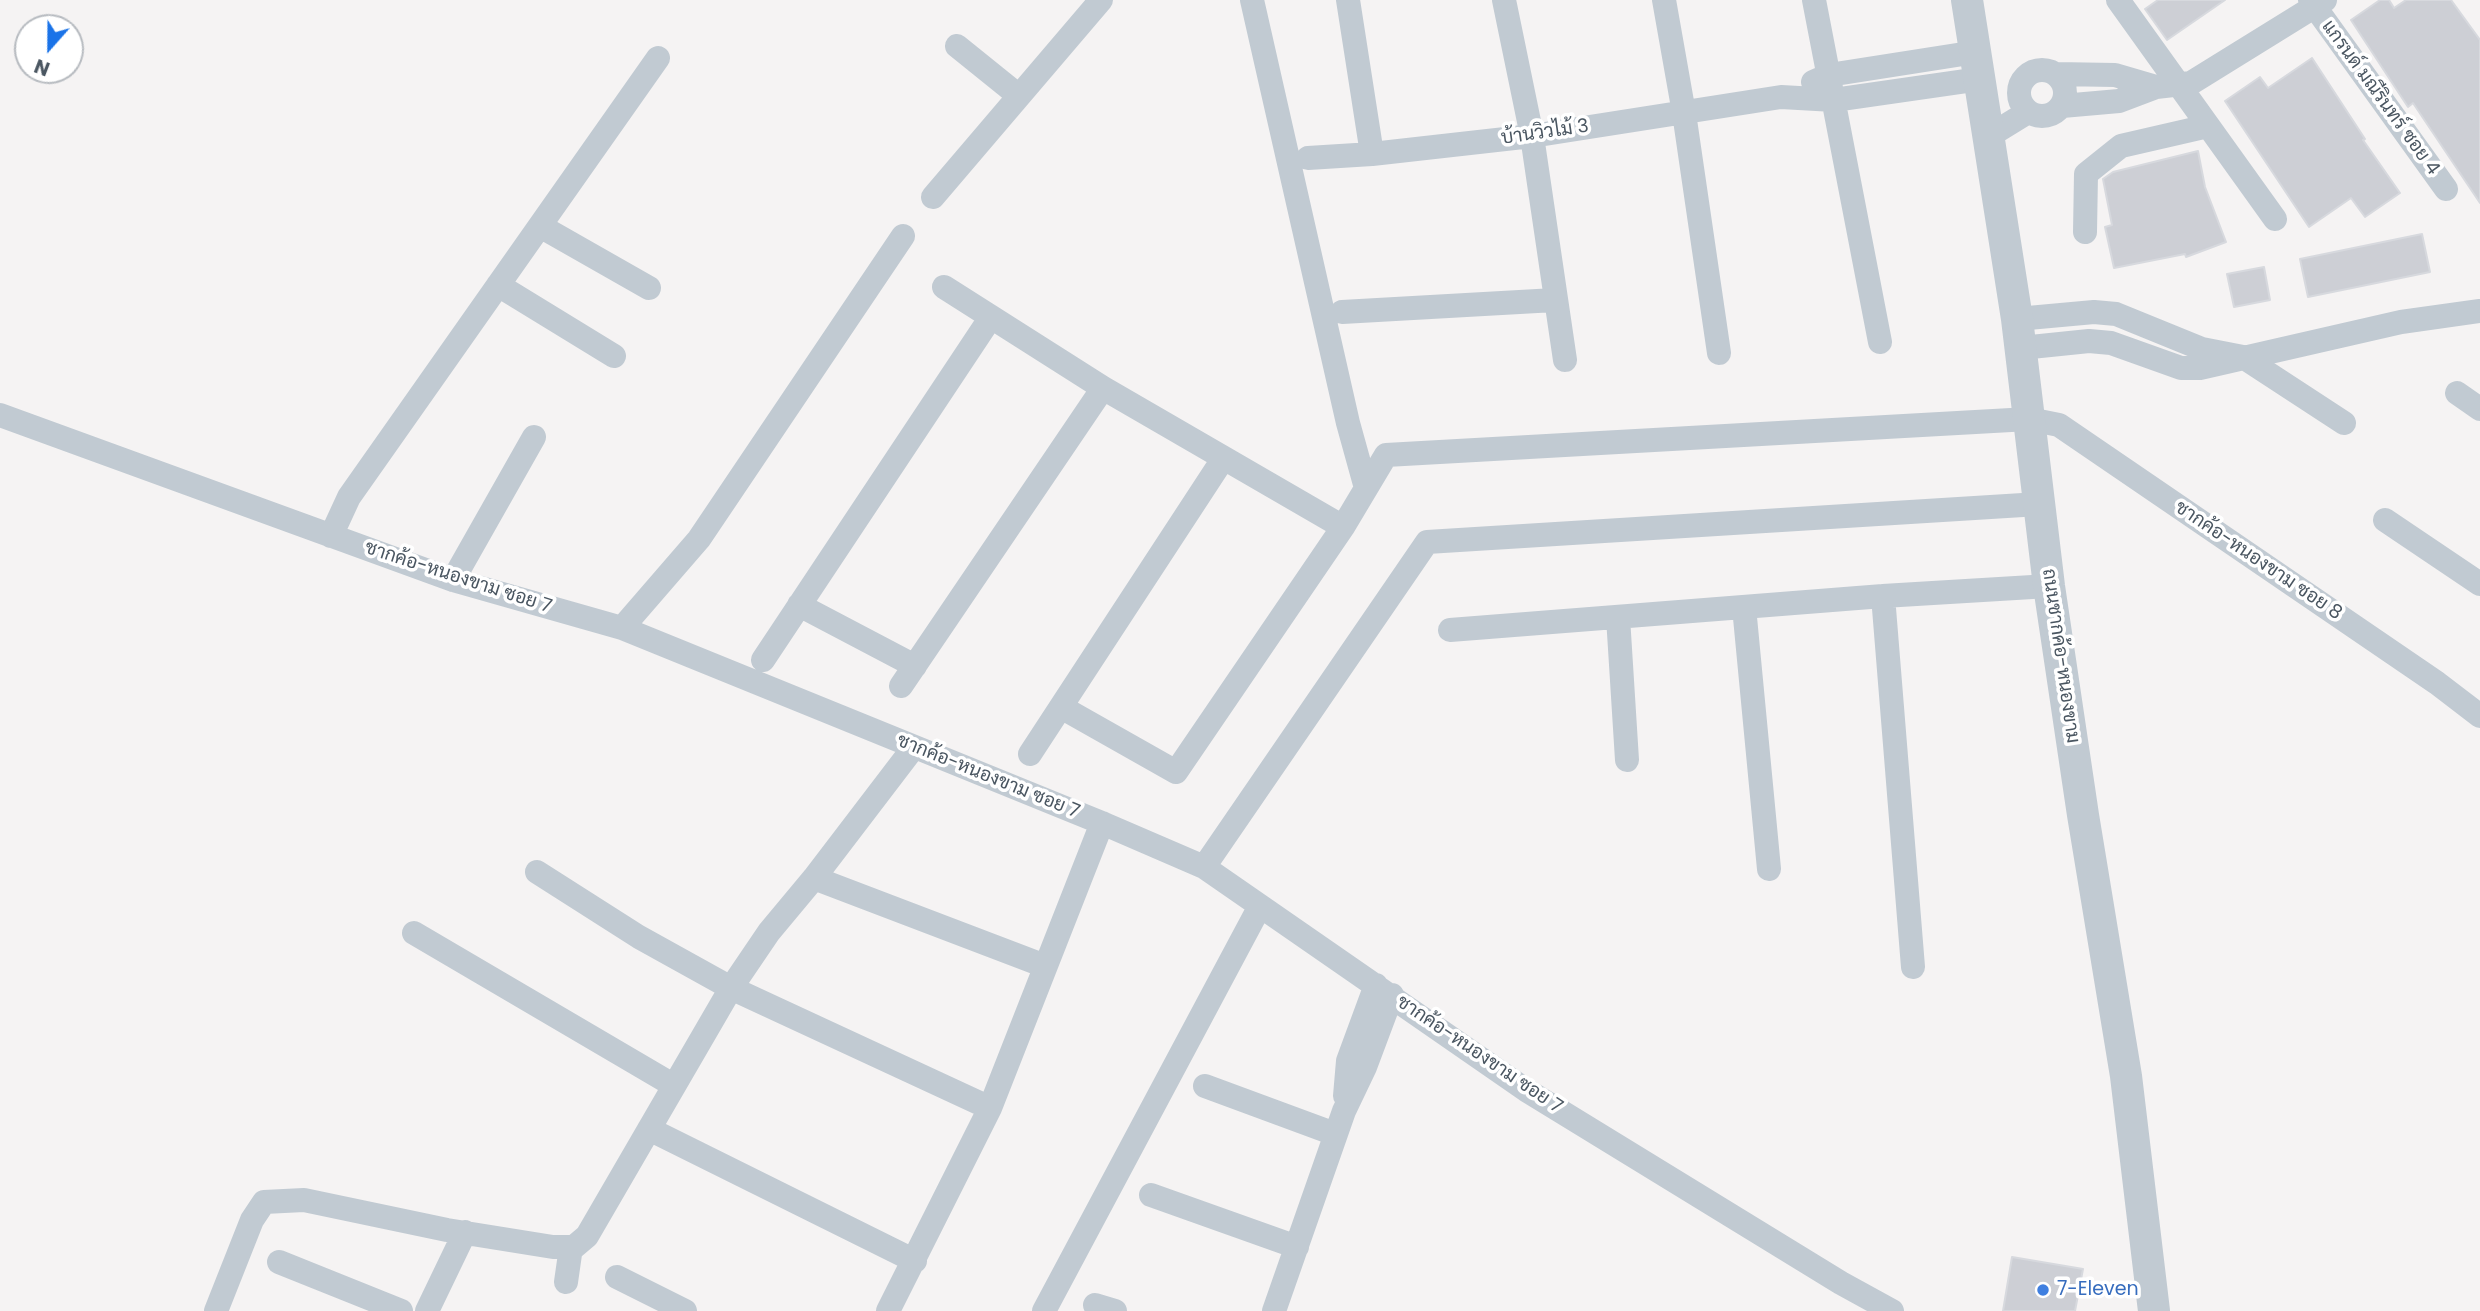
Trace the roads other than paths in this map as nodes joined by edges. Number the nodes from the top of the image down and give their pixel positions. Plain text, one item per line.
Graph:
1 (1101, 0) edge
2 (1252, 0) edge
3 (1348, 0) edge
4 (1504, 0) edge
5 (1664, 0) edge
6 (1814, 0) edge
7 (1967, 0) edge
8 (2118, 0) edge
9 (2317, 2) edge
10 (957, 46) dead end
11 (658, 58) dead end
12 (1978, 66) junction
13 (2056, 74) junction
14 (1829, 75) junction
15 (2023, 79) junction
16 (2167, 86) junction
17 (1019, 96) junction
18 (1781, 97) junction
19 (1834, 100) junction
20 (2062, 106) junction
21 (2028, 112) junction
22 (1684, 114) junction
23 (2208, 126) junction
24 (1532, 136) junction
25 (1989, 136) junction
26 (1372, 154) junction
27 (1308, 158) dead end
28 (2446, 190) dead end
29 (933, 197) dead end
30 (2275, 219) dead end
31 (540, 226) junction
32 (2085, 232) dead end
33 (903, 236) dead end
34 (498, 285) junction
35 (944, 287) dead end
36 (649, 288) dead end
37 (1555, 300) junction
38 (2480, 311) edge
39 (1342, 312) dead end
40 (991, 317) junction
41 (2019, 334) junction
42 (1880, 342) dead end
43 (1719, 353) dead end
44 (614, 356) dead end
45 (2243, 357) junction
46 (1565, 360) dead end
47 (1103, 388) junction
48 (2456, 393) dead end
49 (2480, 409) edge
50 (0, 415) edge
51 (2029, 419) junction
52 (2344, 423) dead end
53 (534, 437) dead end
54 (1223, 459) junction
55 (1366, 488) junction
56 (2039, 504) junction
57 (2385, 520) dead end
58 (1343, 527) junction
59 (331, 536) junction
60 (453, 580) junction
61 (2480, 584) edge
62 (2049, 586) junction
63 (1883, 596) junction
64 (799, 605) junction
65 (1744, 607) junction
66 (1618, 617) junction
67 (622, 628) junction
68 (1450, 630) dead end
69 (763, 660) dead end
70 (1061, 706) junction
71 (2480, 716) edge
72 (914, 747) junction
73 (1030, 754) dead end
74 (1627, 760) dead end
75 (1102, 823) junction
76 (1203, 867) junction
77 (1769, 869) dead end
78 (537, 872) dead end
79 (814, 878) junction
80 (1260, 906) junction
81 (414, 933) dead end
82 (1045, 967) junction
83 (1913, 967) dead end
84 (731, 988) junction
85 (1384, 990) junction
86 (673, 1085) junction
87 (1206, 1086) dead end
88 (990, 1108) junction
89 (649, 1129) junction
90 (1335, 1134) junction
91 (1151, 1195) dead end
92 (456, 1231) junction
93 (571, 1247) junction
94 (1297, 1247) junction
95 (915, 1261) junction
96 (279, 1262) dead end
97 (617, 1277) dead end
98 (566, 1282) dead end
99 (216, 1311) edge
100 (401, 1311) edge
101 (426, 1311) edge
102 (685, 1311) edge
103 (888, 1311) edge
104 (1044, 1311) edge
105 (1274, 1311) edge
106 (1892, 1311) edge
107 (2154, 1311) edge

1 - 17 street
2 - 55 street
3 - 26 street
4 - 24 street
5 - 22 street
6 - 14 street
7 - 12 street, ถนนชากค้อ-หนองขาม
8 - 16 street
9 - 16 street
9 - 28 street, แกรนด์ มณีรินทร์ ซอย 4
10 - 17 street
11 - 31 street
12 - 14 street, บ้านวิวไม้ 3
12 - 15 street
12 - 19 street, บ้านวิวไม้ 3
12 - 25 street, ถนนชากค้อ-หนองขาม
13 - 15 street
13 - 16 street
13 - 20 street
14 - 18 street, บ้านวิวไม้ 3
14 - 19 street
15 - 21 street
16 - 20 street
16 - 23 street
17 - 29 street
18 - 19 street, บ้านวิวไม้ 3
18 - 22 street, บ้านวิวไม้ 3
19 - 42 street
20 - 21 street
21 - 25 street
22 - 24 street, บ้านวิวไม้ 3
22 - 43 street
23 - 30 street
23 - 32 street
24 - 26 street, บ้านวิวไม้ 3
24 - 37 street
25 - 41 street, ถนนชากค้อ-หนองขาม
26 - 27 street, บ้านวิวไม้ 3
31 - 34 street
31 - 36 street
33 - 67 street
34 - 44 street
34 - 59 street
35 - 40 street
37 - 39 street
37 - 46 street
38 - 45 street
40 - 47 street
40 - 64 street
41 - 45 street
41 - 51 street, ถนนชากค้อ-หนองขาม
45 - 52 street
47 - 54 street
47 - 64 street
48 - 49 street
50 - 59 street, ชากค้อ-หนองขาม ซอย 7
51 - 55 street, ชากค้อ-หนองขาม ซอย 8
51 - 56 street, ถนนชากค้อ-หนองขาม
51 - 71 street, ชากค้อ-หนองขาม ซอย 8
53 - 60 street
54 - 58 street
54 - 70 street
55 - 58 street
56 - 62 street, ถนนชากค้อ-หนองขาม
56 - 76 street
57 - 61 street
58 - 70 street
59 - 60 street, ชากค้อ-หนองขาม ซอย 7
60 - 67 street, ชากค้อ-หนองขาม ซอย 7
62 - 63 street
62 - 107 street, ถนนชากค้อ-หนองขาม
63 - 65 street
63 - 83 street
64 - 69 street
65 - 66 street
65 - 77 street
66 - 68 street
66 - 74 street
67 - 72 street, ชากค้อ-หนองขาม ซอย 7
70 - 73 street
72 - 75 street, ชากค้อ-หนองขาม ซอย 7
72 - 79 street
75 - 76 street, ชากค้อ-หนองขาม ซอย 7
75 - 82 street
76 - 80 street, ชากค้อ-หนองขาม ซอย 7
78 - 84 street
79 - 82 street
79 - 84 street
80 - 85 street, ชากค้อ-หนองขาม ซอย 7
80 - 104 street
81 - 86 street
82 - 88 street
84 - 86 street
84 - 88 street
85 - 90 street
85 - 106 street, ชากค้อ-หนองขาม ซอย 7
86 - 89 street
87 - 90 street
88 - 95 street
89 - 93 street
89 - 95 street
90 - 94 street
91 - 94 street
92 - 93 street
92 - 99 street
92 - 101 street
93 - 98 street
94 - 105 street
95 - 103 street
96 - 100 street
97 - 102 street

